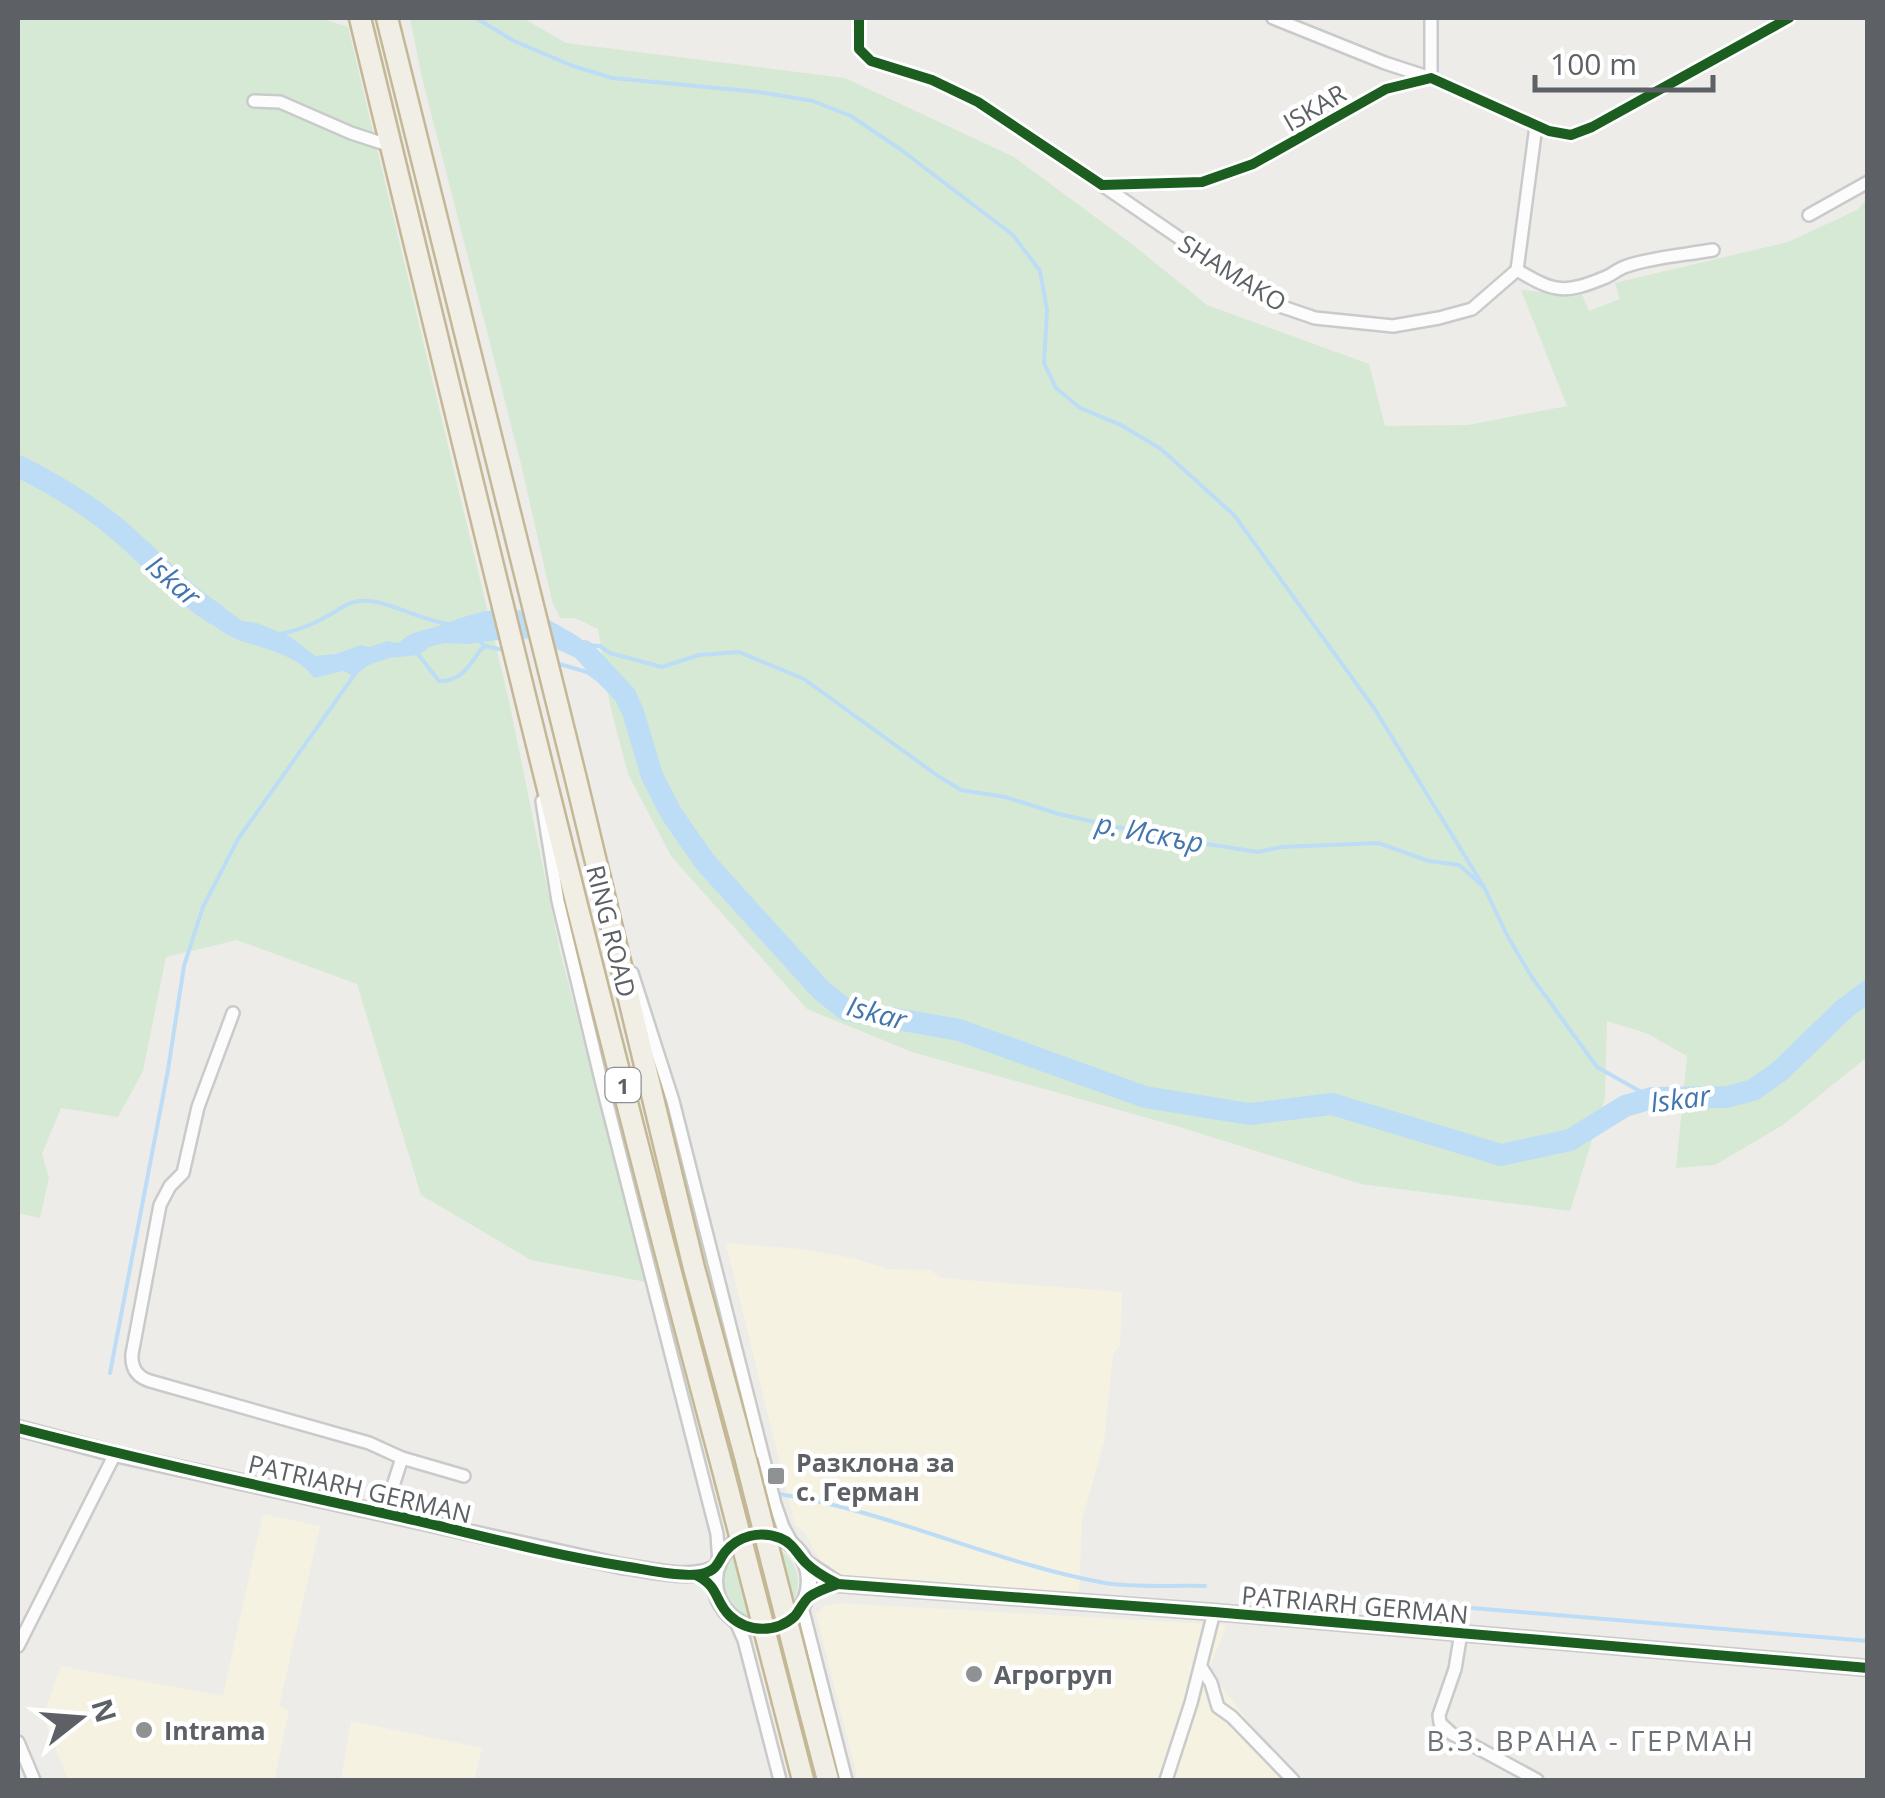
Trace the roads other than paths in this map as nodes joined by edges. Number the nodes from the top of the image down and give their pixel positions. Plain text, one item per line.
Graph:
1 (350, 18) edge
2 (360, 18) edge
3 (390, 18) edge
4 (859, 18) edge
5 (1273, 18) edge
6 (1431, 18) edge
7 (1788, 18) edge
8 (1430, 78) junction
9 (254, 101) dead end
10 (1536, 126) junction
11 (390, 141) junction
12 (1868, 182) edge
13 (1102, 185) junction
14 (1809, 215) dead end
15 (1712, 250) dead end
16 (1517, 270) junction
17 (526, 703) junction
18 (575, 774) junction
19 (233, 1013) dead end
20 (18, 1428) edge
21 (115, 1454) junction
22 (402, 1458) junction
23 (464, 1476) dead end
24 (384, 1514) junction
25 (793, 1545) junction
26 (805, 1562) junction
27 (718, 1564) junction
28 (696, 1576) junction
29 (838, 1584) junction
30 (716, 1591) junction
31 (804, 1603) junction
32 (1214, 1612) junction
33 (735, 1620) junction
34 (1461, 1634) junction
35 (18, 1646) edge
36 (1201, 1667) junction
37 (1868, 1668) edge
38 (1190, 1704) junction
39 (1218, 1708) junction
40 (18, 1742) edge
41 (34, 1780) edge
42 (780, 1780) edge
43 (802, 1780) edge
44 (828, 1780) edge
45 (846, 1780) edge
46 (1166, 1780) edge
47 (1293, 1780) edge
48 (1538, 1780) edge

1 - 11 street, RING ROAD
2 - 11 highway, RING ROAD / 1
3 - 18 highway, RING ROAD / 1
4 - 13 street
5 - 8 street
6 - 8 street
7 - 10 street
8 - 10 street
8 - 13 street, ISKAR
9 - 11 street
10 - 16 street
11 - 17 highway, RING ROAD / 1
12 - 14 street
13 - 16 street, SHAMAKO
15 - 16 street
17 - 27 street
17 - 43 highway, RING ROAD / 1, bridge
18 - 25 street
18 - 44 highway, RING ROAD / 1, bridge
19 - 22 street
20 - 21 street, PATRIARH GERMAN
21 - 24 street, PATRIARH GERMAN
21 - 35 street
22 - 23 street
22 - 24 street
24 - 28 street, PATRIARH GERMAN
25 - 26 street
25 - 27 street
26 - 29 street
26 - 31 street
27 - 28 street
27 - 30 street
28 - 30 street
29 - 31 street
29 - 32 street, PATRIARH GERMAN
30 - 33 street
31 - 33 street
31 - 45 street
32 - 34 street, PATRIARH GERMAN
32 - 36 street
33 - 42 street
34 - 37 street, PATRIARH GERMAN
34 - 48 street
36 - 38 street
36 - 39 street
38 - 39 street
38 - 46 street
39 - 47 street
40 - 41 street

